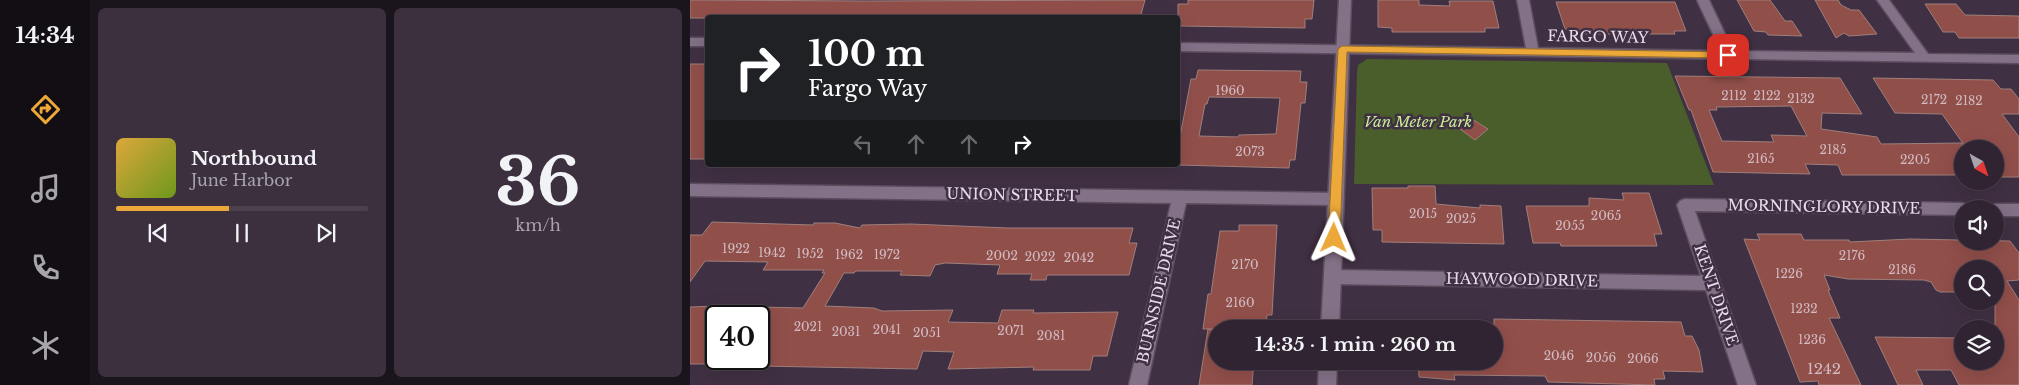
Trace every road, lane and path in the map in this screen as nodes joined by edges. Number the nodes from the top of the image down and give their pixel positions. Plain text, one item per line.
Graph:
1 (1345, 0) edge
2 (1523, 0) edge
3 (1703, 0) edge
4 (1883, 0) edge
5 (690, 42) edge
6 (705, 42) edge
7 (1180, 48) edge
8 (1342, 49) junction
9 (1533, 53) junction
10 (1728, 55) junction
11 (1925, 58) junction
12 (2019, 59) edge
13 (690, 190) edge
14 (1180, 197) junction
15 (1335, 199) junction
16 (1685, 205) joint
17 (1954, 209) edge
18 (2004, 210) edge
19 (2019, 210) edge
20 (1333, 277) junction
21 (1712, 283) junction
22 (1331, 320) edge
23 (1328, 370) edge
24 (1138, 385) edge
25 (1327, 385) edge
26 (1747, 385) edge

1 - 8 street
2 - 9 street
3 - 10 street
4 - 11 street
5 - 6 street
7 - 8 street, FARGO WAY
8 - 9 street, FARGO WAY
8 - 15 street
9 - 10 street, FARGO WAY
10 - 11 street, FARGO WAY
11 - 12 street, FARGO WAY
13 - 14 street, UNION STREET
14 - 15 street, UNION STREET
14 - 24 street, BURNSIDE DRIVE
15 - 20 street
16 - 17 street, MORNINGLORY DRIVE
16 - 21 street, KENT DRIVE
18 - 19 street
20 - 21 street, HAYWOOD DRIVE
20 - 22 street
21 - 26 street, KENT DRIVE
23 - 25 street

